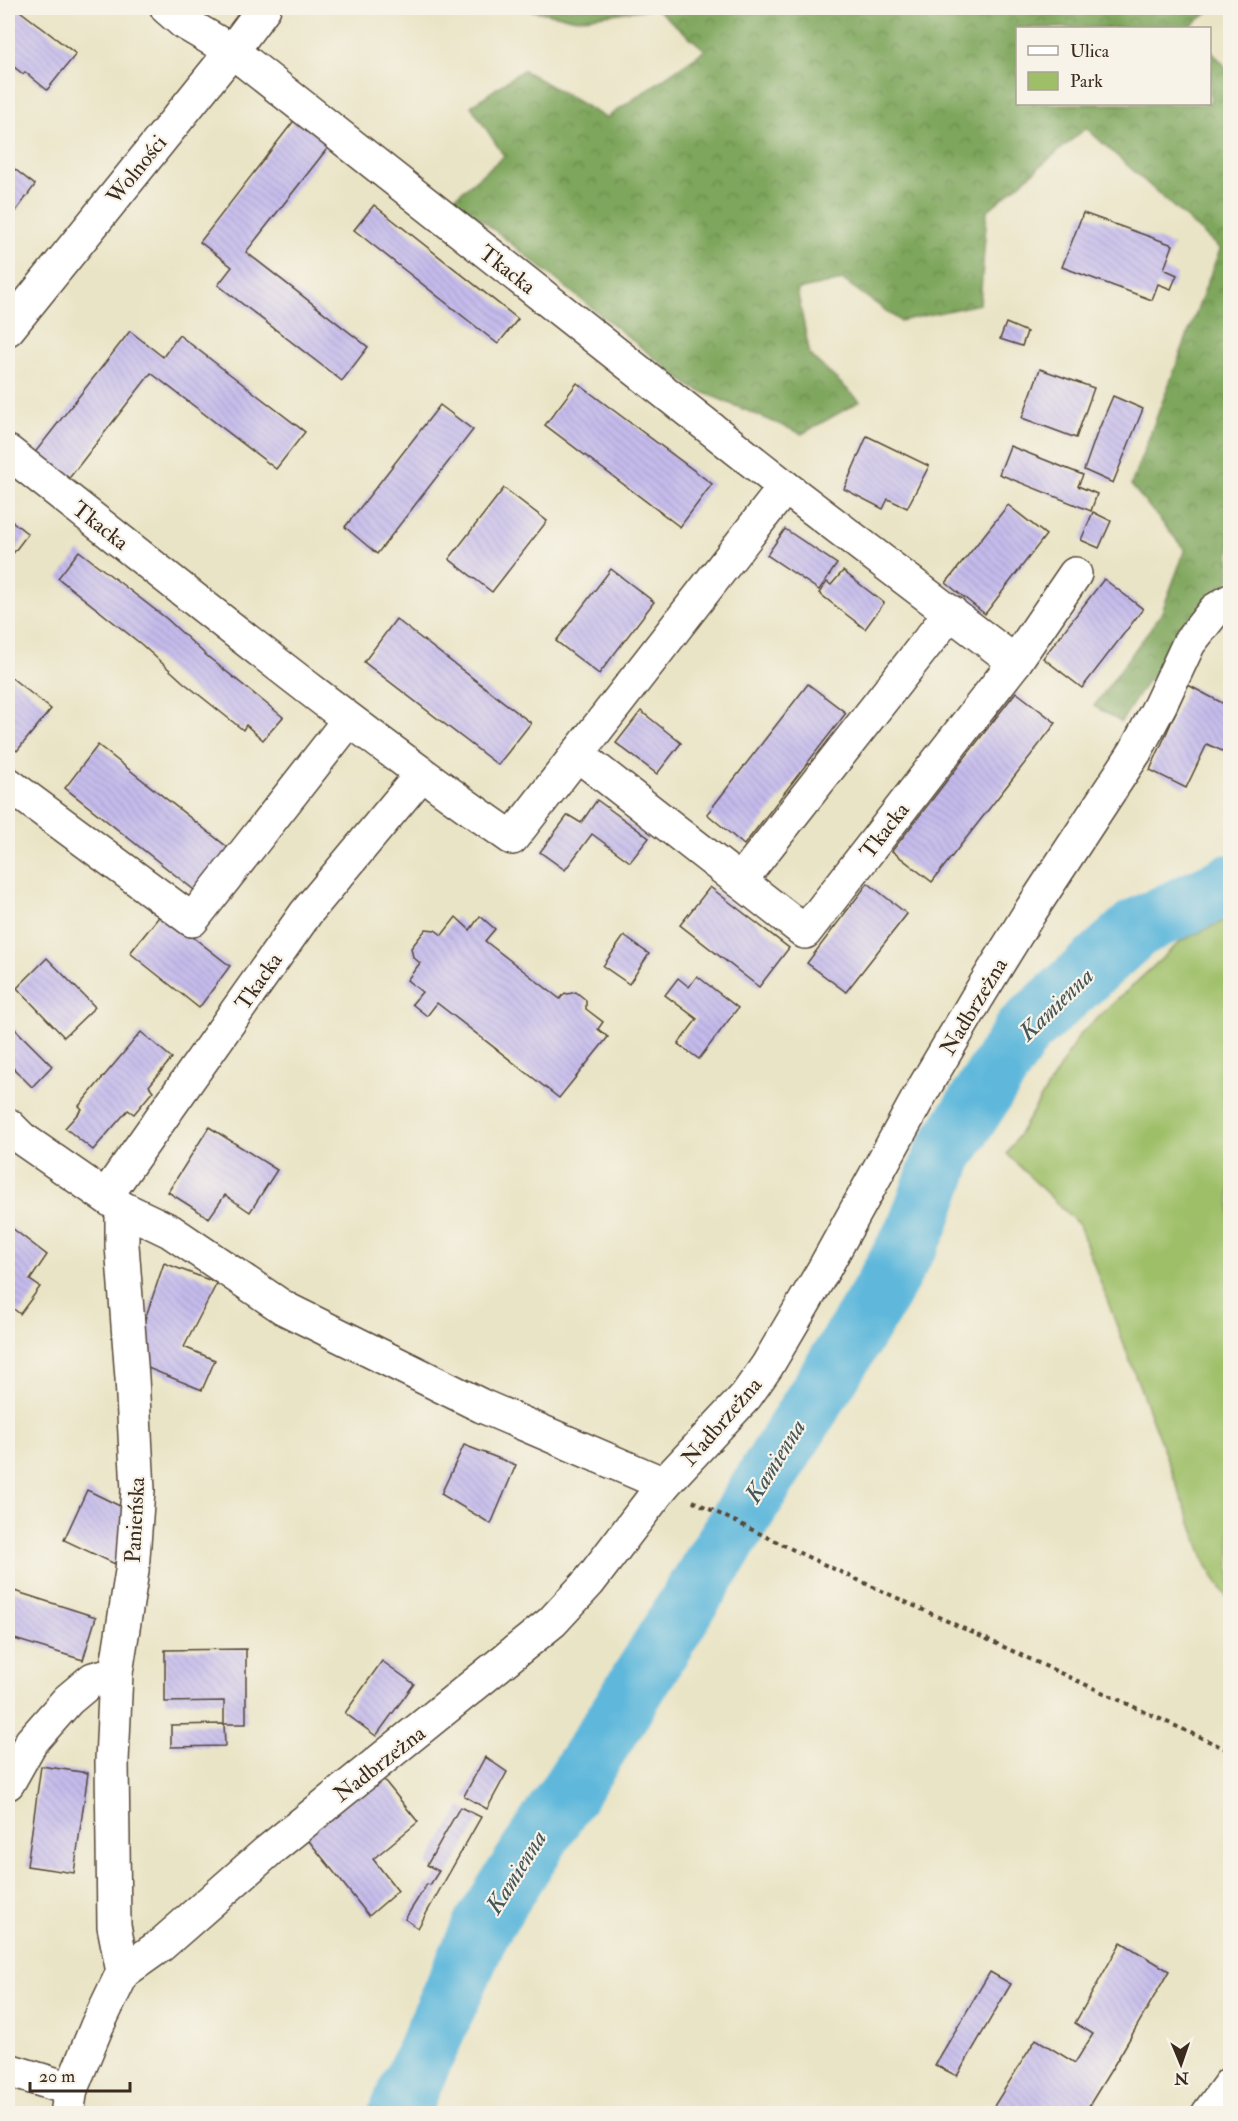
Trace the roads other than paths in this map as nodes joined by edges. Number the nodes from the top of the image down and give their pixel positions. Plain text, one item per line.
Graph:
1 (167, 8) edge
2 (264, 8) edge
3 (231, 51) junction
4 (8, 329) edge
5 (8, 452) edge
6 (784, 487) junction
7 (1075, 574) dead end
8 (1230, 601) edge
9 (951, 612) junction
10 (1015, 662) junction
11 (349, 720) junction
12 (577, 754) junction
13 (421, 775) junction
14 (8, 784) edge
15 (740, 881) junction
16 (8, 1125) edge
17 (114, 1202) junction
18 (676, 1491) junction
19 (116, 1673) junction
20 (8, 1784) edge
21 (123, 1972) junction
22 (8, 2070) edge
23 (1230, 2084) edge
24 (69, 2101) edge
25 (1208, 2114) edge

1 - 3 street, Tkacka
2 - 3 street, Wolności
3 - 4 street, Wolności
3 - 6 street, Tkacka
5 - 11 street, Tkacka
6 - 9 street, Tkacka
6 - 12 street, Tkacka
7 - 10 street, Tkacka
8 - 18 street, Nadbrzeżna
9 - 10 street, Tkacka
9 - 15 street
10 - 15 street, Tkacka
11 - 13 street, Tkacka
11 - 14 street
12 - 13 street, Tkacka
12 - 15 street, Tkacka
13 - 17 street, Tkacka
16 - 17 street
17 - 18 street
17 - 19 street, Panieńska
18 - 21 street, Nadbrzeżna
19 - 20 street
19 - 21 street, Panieńska
21 - 24 street, Nadbrzeżna
22 - 24 street
23 - 25 street

